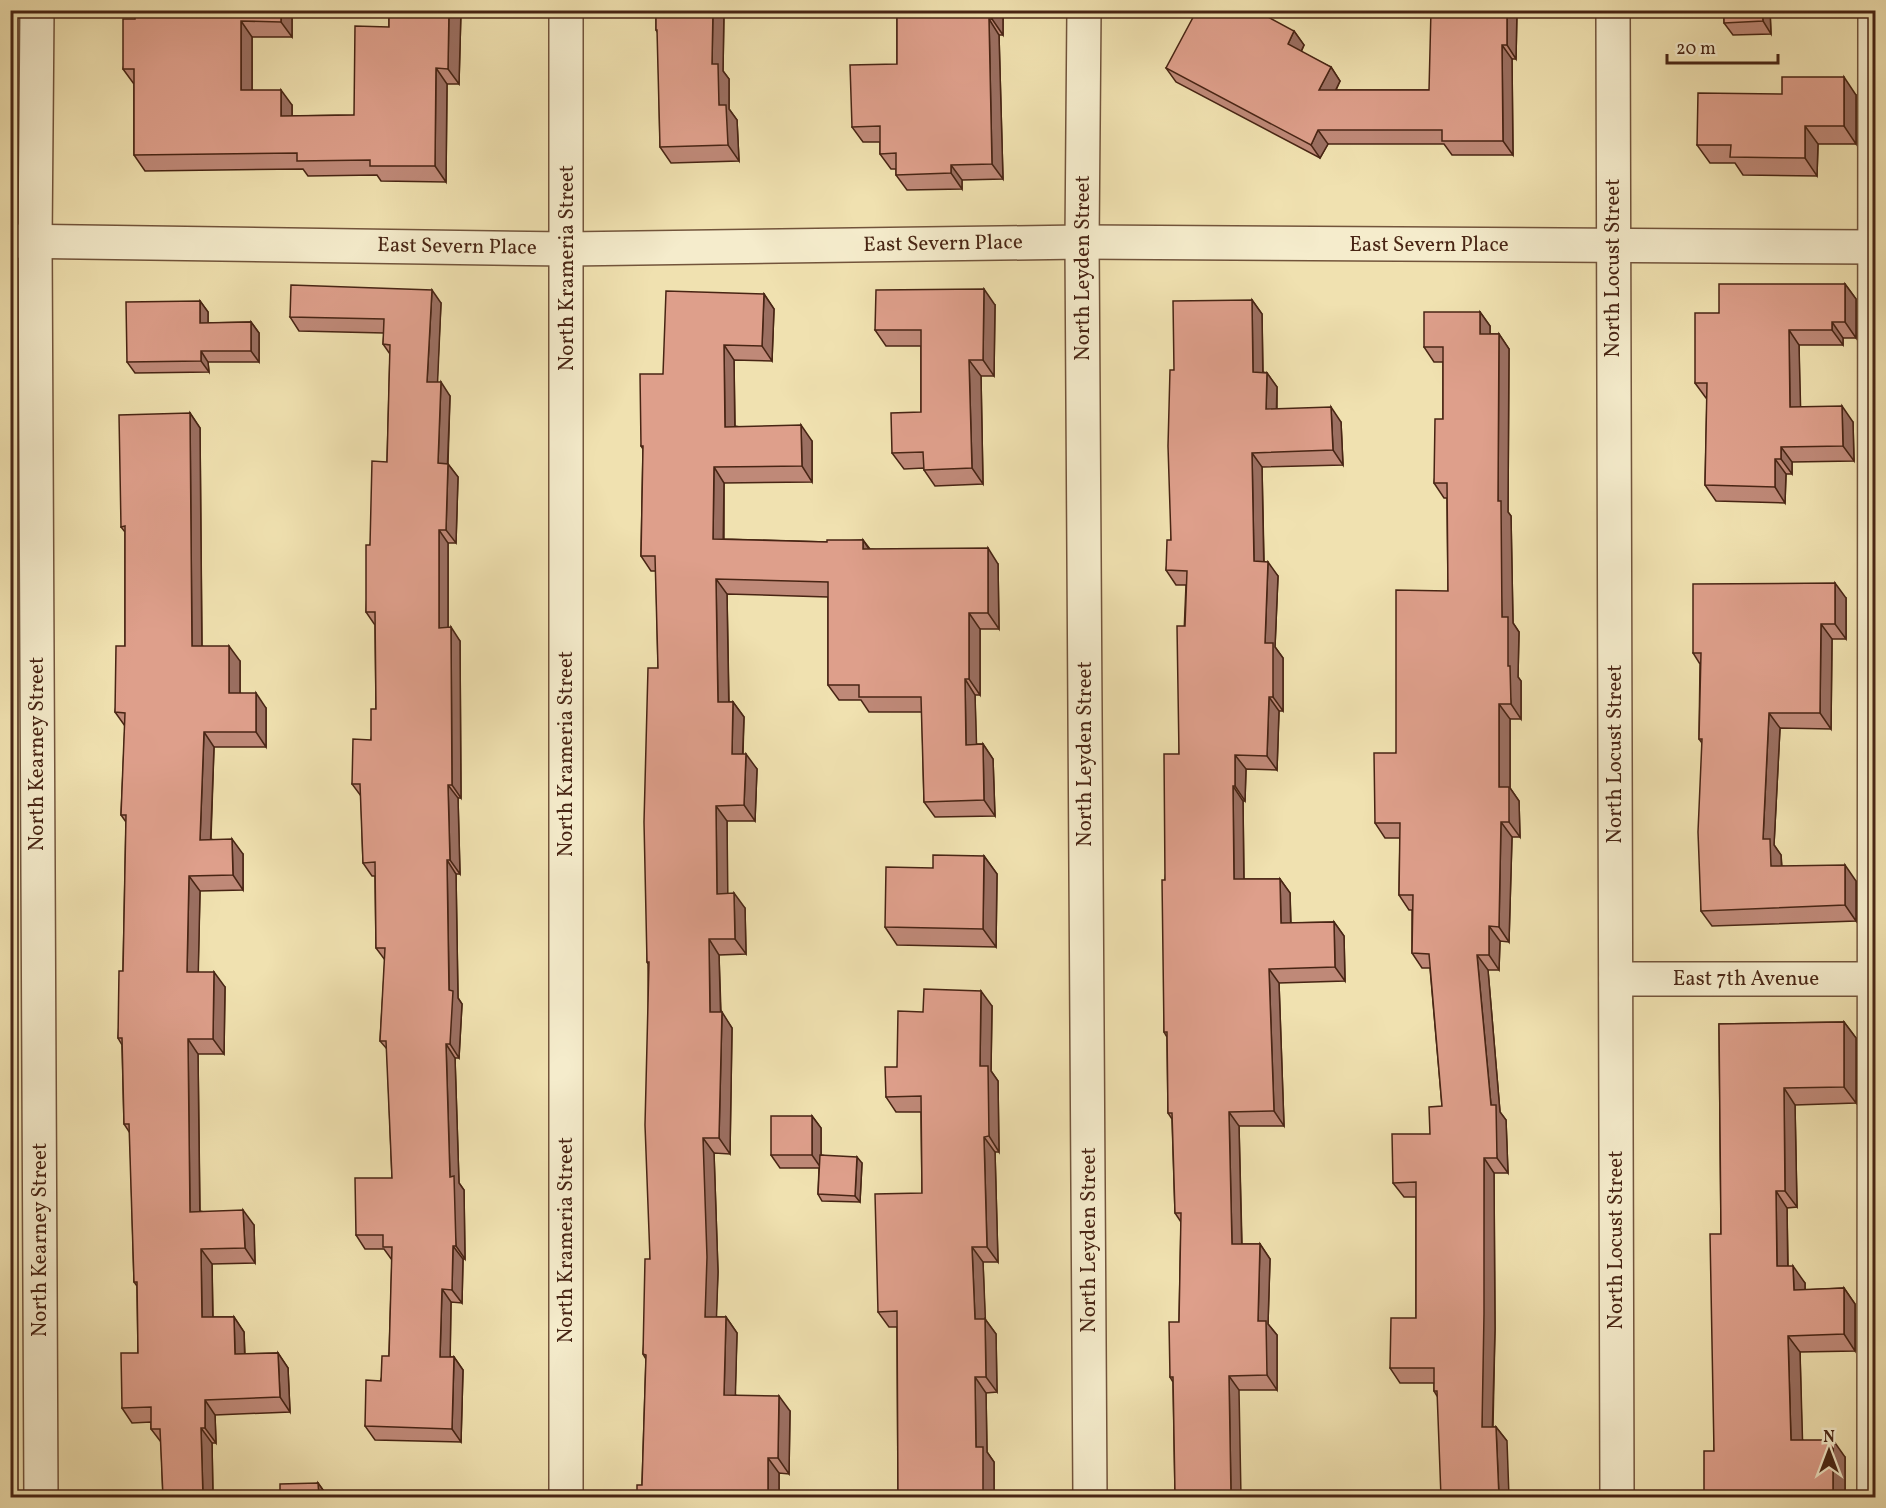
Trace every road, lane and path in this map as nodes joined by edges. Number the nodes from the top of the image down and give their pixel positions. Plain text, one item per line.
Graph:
1 (37, 10) edge
2 (566, 10) edge
3 (1084, 10) edge
4 (1613, 10) edge
5 (1875, 10) edge
6 (22, 241) edge
7 (1082, 242) junction
8 (1613, 246) junction
9 (1875, 247) edge
10 (567, 249) junction
11 (1616, 979) junction
12 (1875, 979) edge
13 (41, 1497) edge
14 (566, 1497) edge
15 (1090, 1497) edge
16 (1617, 1497) edge
17 (1874, 1497) edge

1 - 6 street, North Kearney Street
2 - 10 street, North Krameria Street
3 - 7 street, North Leyden Street
4 - 8 street, North Locust Street
5 - 9 street
6 - 10 street, East Severn Place
6 - 13 street, North Kearney Street
7 - 8 street, East Severn Place
7 - 10 street, East Severn Place
7 - 15 street, North Leyden Street
8 - 9 street, East Severn Place
8 - 11 street, North Locust Street
9 - 12 street
10 - 14 street, North Krameria Street
11 - 12 street, East 7th Avenue
11 - 16 street, North Locust Street
12 - 17 street

